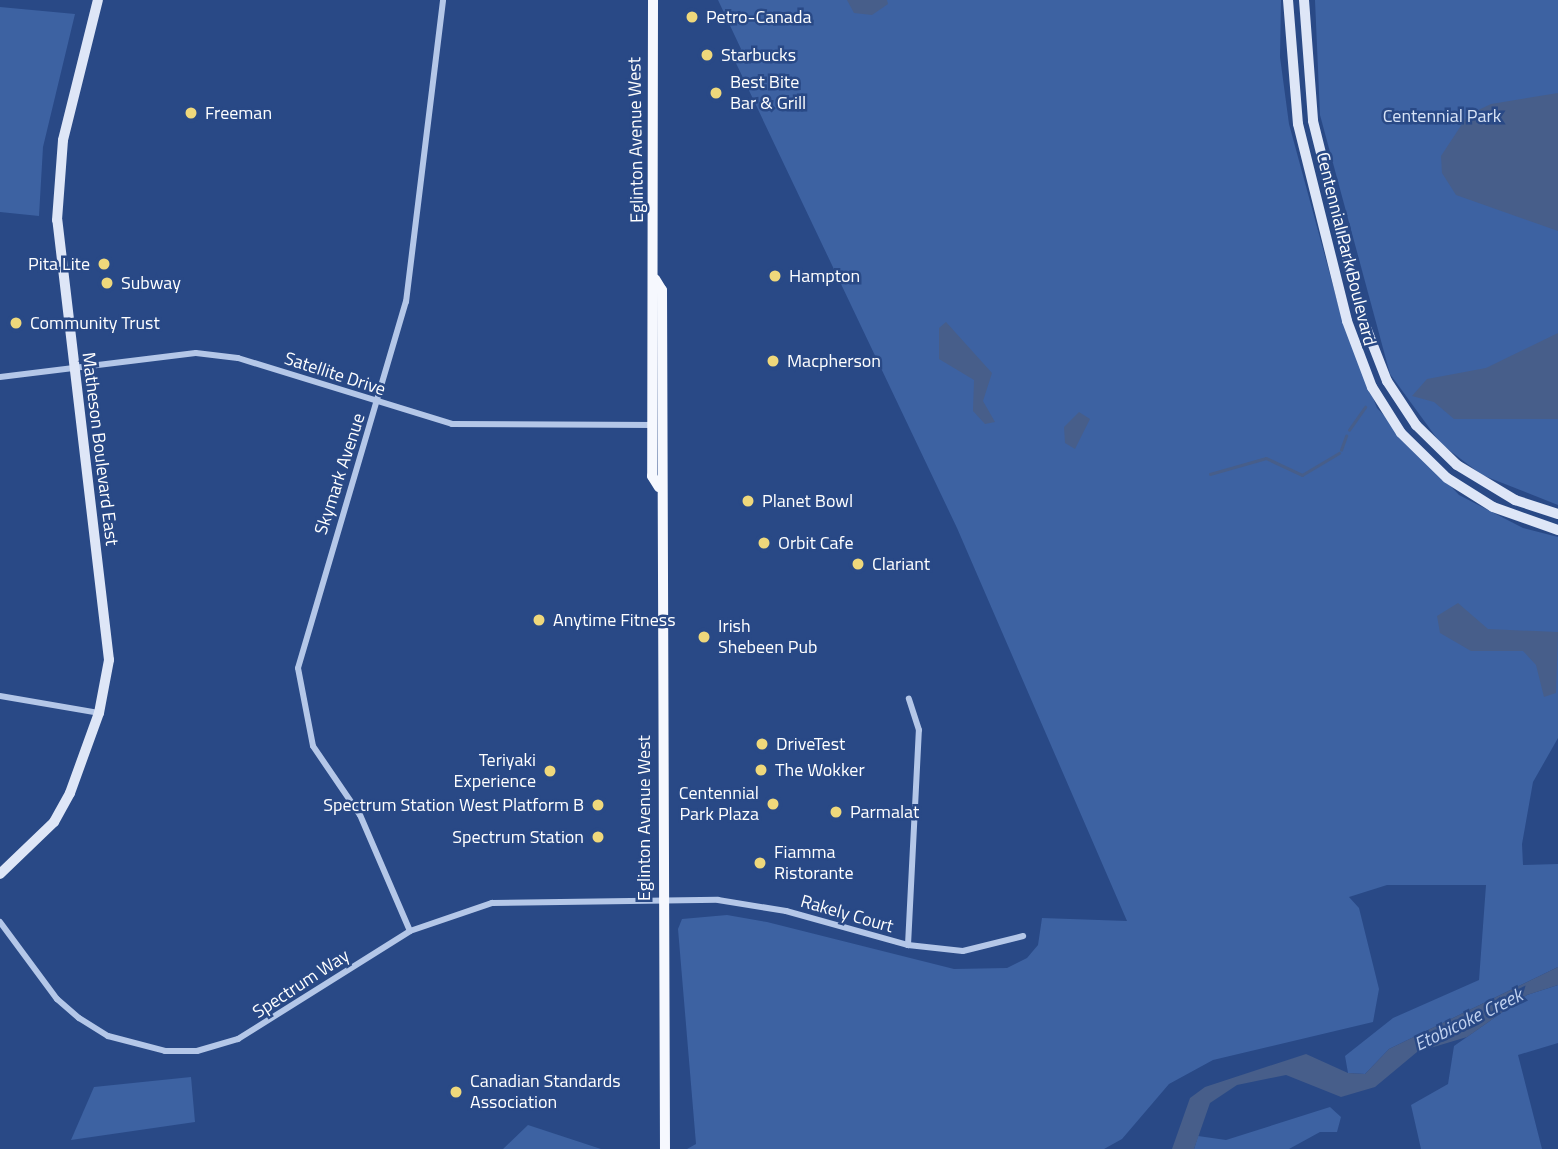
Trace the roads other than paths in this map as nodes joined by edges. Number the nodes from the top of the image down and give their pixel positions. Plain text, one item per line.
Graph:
1 (98, 0) edge
2 (443, 0) edge
3 (653, 0) edge
4 (1288, 0) edge
5 (1304, 0) edge
6 (74, 367) junction
7 (0, 377) edge
8 (377, 402) junction
9 (657, 425) junction
10 (1558, 514) edge
11 (1558, 530) edge
12 (0, 696) edge
13 (909, 699) dead end
14 (99, 713) junction
15 (0, 874) edge
16 (662, 900) junction
17 (0, 922) edge
18 (410, 931) junction
19 (1023, 936) dead end
20 (908, 945) junction
21 (665, 1149) edge

1 - 6 street, Matheson Boulevard East
2 - 8 street, Skymark Avenue
3 - 9 main road, Eglinton Avenue West
4 - 11 street, Centennial Park Boulevard
5 - 10 street, Centennial Park Boulevard
6 - 7 street, Satellite Drive
6 - 8 street, Satellite Drive
6 - 14 street, Matheson Boulevard East
8 - 9 street, Satellite Drive
8 - 18 street, Skymark Avenue
9 - 16 main road, Eglinton Avenue West
12 - 14 street
13 - 20 street
14 - 15 street, Matheson Boulevard East
16 - 18 street, Spectrum Way
16 - 20 street, Rakely Court
16 - 21 main road, Eglinton Avenue West
17 - 18 street, Spectrum Way
19 - 20 street, Rakely Court

